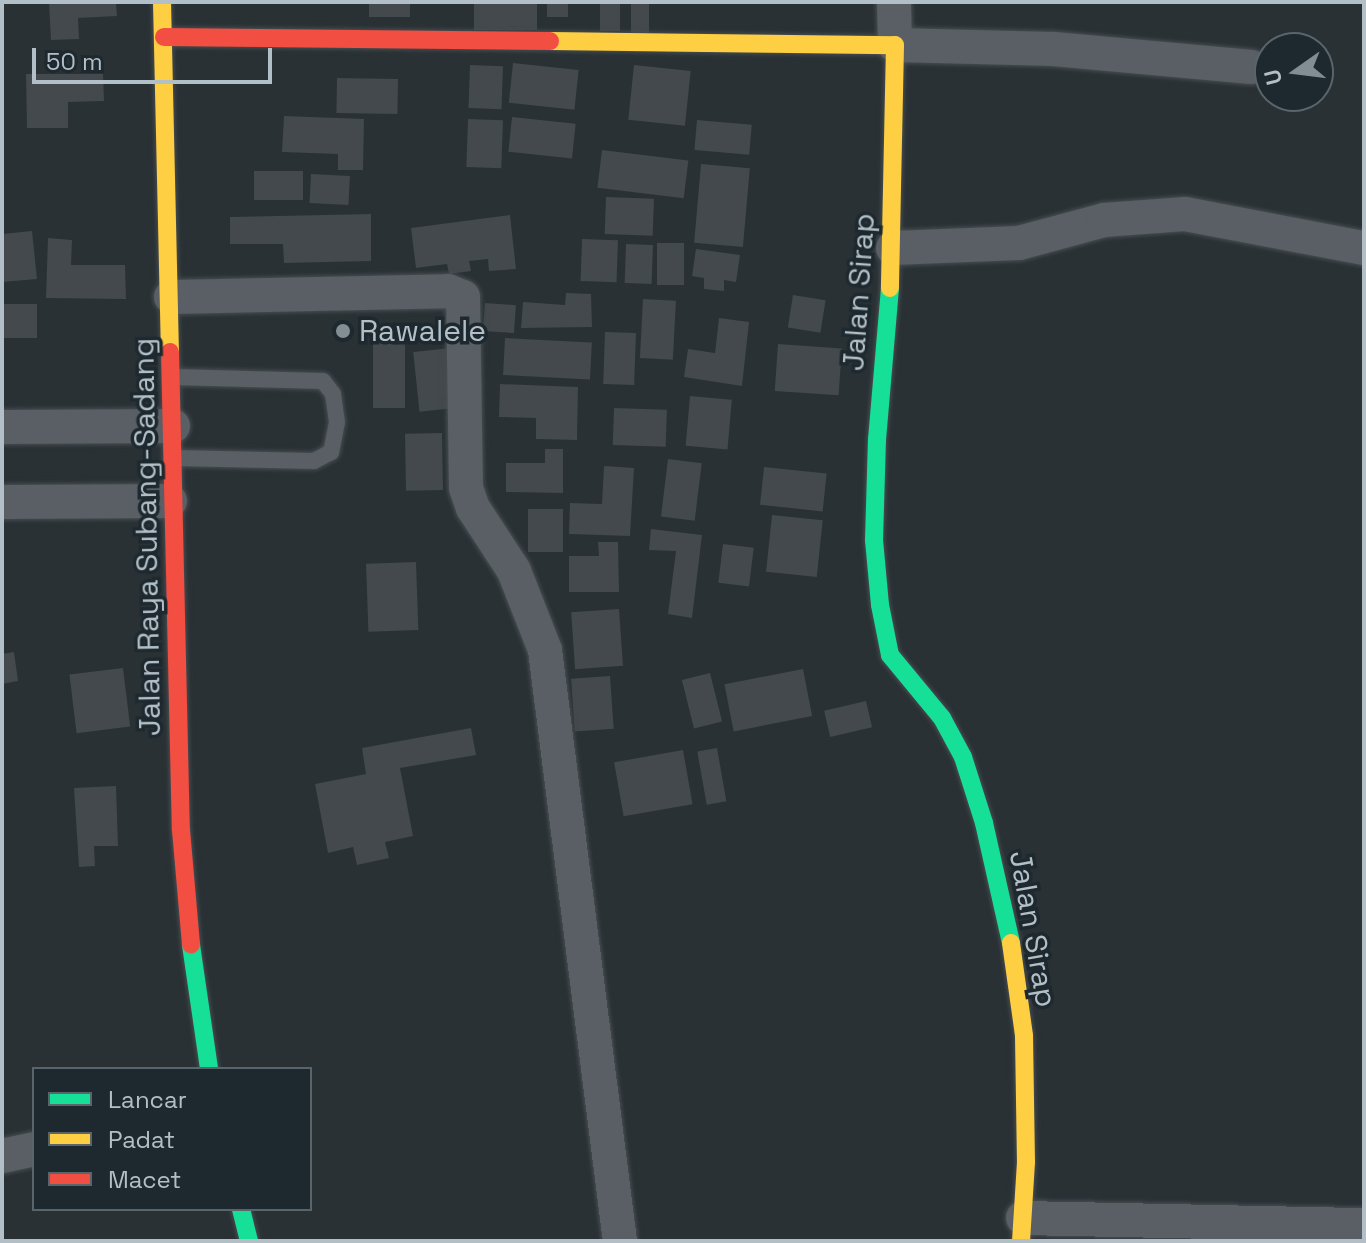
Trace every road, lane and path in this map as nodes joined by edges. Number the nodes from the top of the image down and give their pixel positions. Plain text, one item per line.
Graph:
1 (162, 2) edge
2 (894, 2) edge
3 (164, 37) junction
4 (895, 45) junction
5 (1251, 67) dead end
6 (893, 248) junction
7 (1364, 248) edge
8 (171, 297) junction
9 (171, 377) junction
10 (2, 427) edge
11 (172, 442) junction
12 (170, 501) junction
13 (2, 502) edge
14 (209, 1067) edge
15 (32, 1149) edge
16 (2, 1156) edge
17 (242, 1211) edge
18 (1364, 1225) edge
19 (1022, 1230) edge
20 (249, 1241) edge
21 (620, 1241) edge

1 - 3 street, Jalan Raya Subang-Sadang
2 - 4 street
3 - 4 street
3 - 8 street, Jalan Raya Subang-Sadang
4 - 5 street
4 - 6 street, Jalan Sirap
6 - 7 street
6 - 19 street, Jalan Sirap
8 - 9 street, Jalan Raya Subang-Sadang
8 - 21 street
9 - 11 street, Jalan Raya Subang-Sadang
9 - 11 lane
10 - 11 street
11 - 12 street, Jalan Raya Subang-Sadang
12 - 13 street
12 - 14 street, Jalan Raya Subang-Sadang
15 - 16 street
17 - 20 street
18 - 19 street

